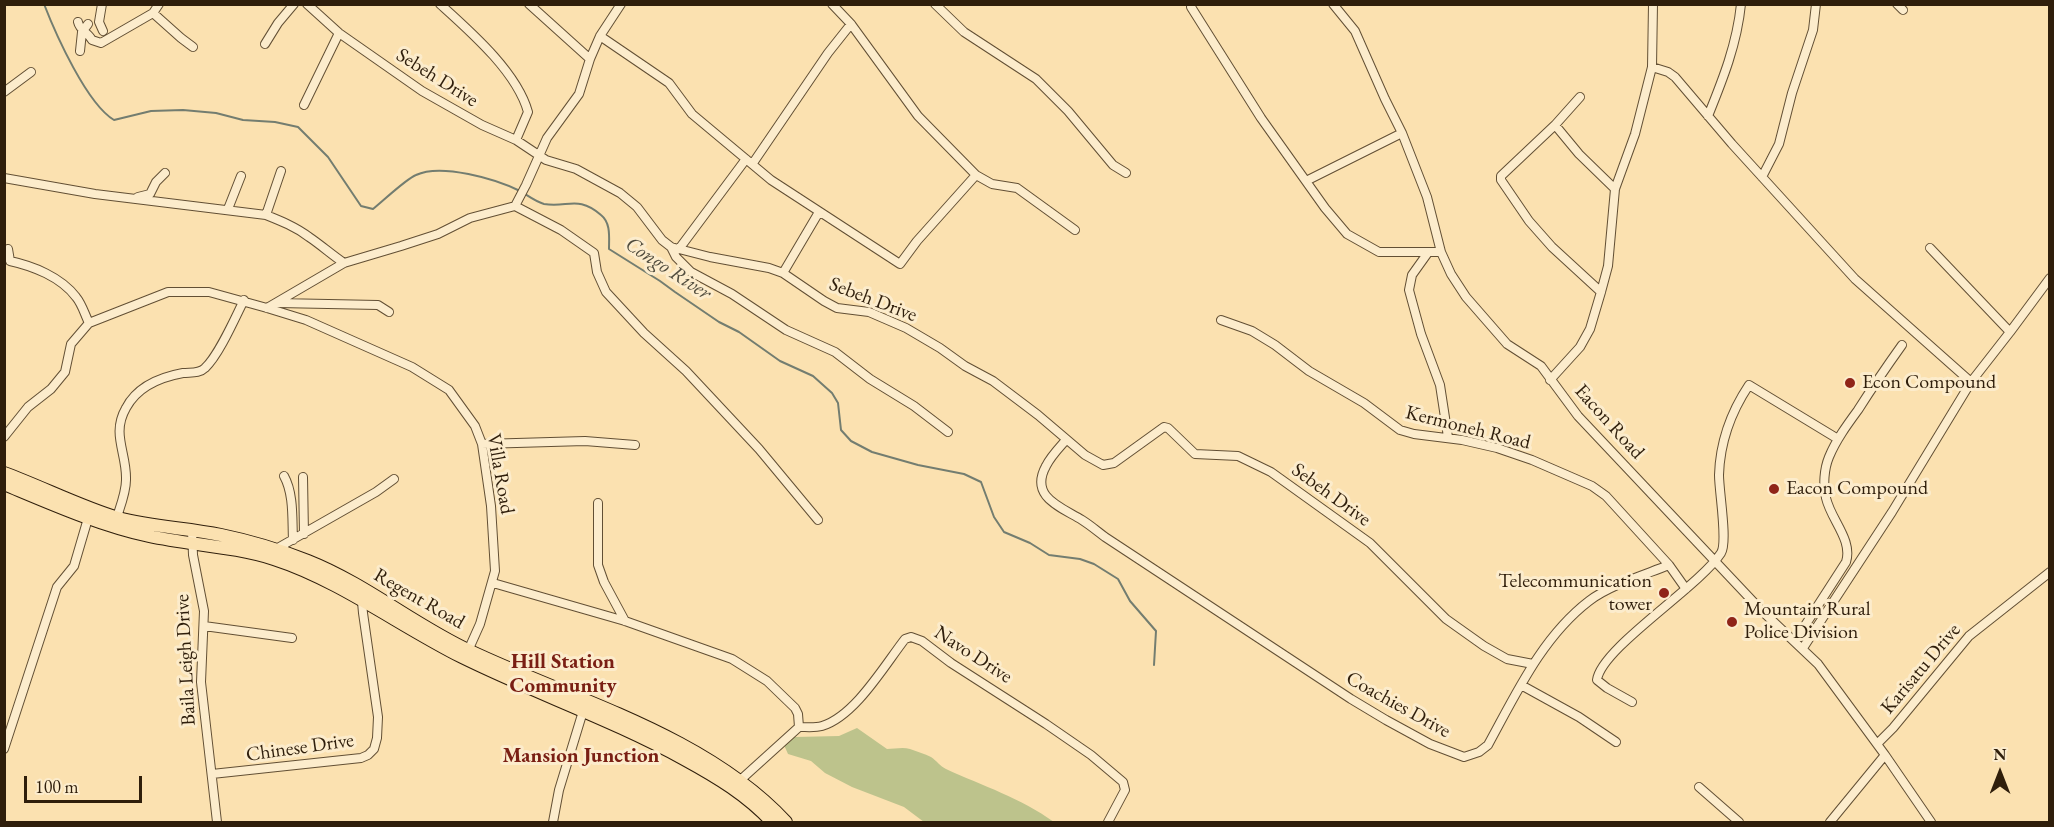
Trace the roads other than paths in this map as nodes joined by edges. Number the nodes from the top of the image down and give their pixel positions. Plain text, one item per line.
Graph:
1 (159, 4) edge
2 (294, 4) edge
3 (307, 4) edge
4 (440, 4) edge
5 (529, 4) edge
6 (621, 4) edge
7 (832, 4) edge
8 (935, 4) edge
9 (1192, 4) edge
10 (1333, 4) edge
11 (1653, 4) edge
12 (1741, 4) edge
13 (1816, 4) edge
14 (101, 6) edge
15 (153, 13) junction
16 (78, 22) dead end
17 (851, 24) junction
18 (103, 31) dead end
19 (339, 33) junction
20 (600, 36) junction
21 (265, 44) dead end
22 (194, 46) dead end
23 (80, 51) dead end
24 (590, 59) junction
25 (1652, 67) junction
26 (31, 72) dead end
27 (4, 92) edge
28 (1580, 97) dead end
29 (304, 105) dead end
30 (1708, 116) junction
31 (1555, 125) junction
32 (1402, 133) junction
33 (516, 140) junction
34 (538, 156) junction
35 (749, 161) junction
36 (281, 171) dead end
37 (165, 172) dead end
38 (1126, 173) dead end
39 (976, 175) junction
40 (241, 176) dead end
41 (1762, 177) junction
42 (4, 178) edge
43 (1306, 181) junction
44 (1615, 189) junction
45 (134, 198) junction
46 (517, 202) junction
47 (228, 209) junction
48 (819, 212) junction
49 (266, 215) junction
50 (1075, 230) dead end
51 (675, 248) junction
52 (1930, 248) dead end
53 (8, 249) dead end
54 (1441, 252) junction
55 (1427, 254) junction
56 (344, 263) junction
57 (783, 273) junction
58 (2049, 278) edge
59 (1601, 292) junction
60 (244, 300) junction
61 (277, 303) junction
62 (267, 308) junction
63 (389, 312) dead end
64 (1221, 320) dead end
65 (88, 323) junction
66 (2010, 332) junction
67 (1902, 345) dead end
68 (1550, 380) junction
69 (1971, 382) junction
70 (948, 432) dead end
71 (4, 437) edge
72 (1448, 437) junction
73 (1838, 439) junction
74 (1066, 440) junction
75 (482, 444) junction
76 (635, 445) dead end
77 (4, 473) edge
78 (284, 476) dead end
79 (303, 477) dead end
80 (394, 479) dead end
81 (4, 484) edge
82 (598, 503) dead end
83 (89, 513) junction
84 (818, 520) dead end
85 (115, 522) junction
86 (304, 534) junction
87 (192, 536) junction
88 (293, 540) junction
89 (274, 550) junction
90 (1713, 561) junction
91 (1669, 564) junction
92 (2049, 572) edge
93 (493, 583) junction
94 (1686, 589) junction
95 (366, 597) junction
96 (625, 621) junction
97 (204, 626) junction
98 (292, 638) dead end
99 (1795, 641) junction
100 (1803, 648) junction
101 (467, 654) junction
102 (1533, 664) junction
103 (1521, 685) junction
104 (1632, 702) dead end
105 (586, 706) junction
106 (799, 727) junction
107 (1616, 742) dead end
108 (1877, 744) junction
109 (4, 749) edge
110 (1885, 755) junction
111 (212, 774) junction
112 (736, 784) junction
113 (1699, 786) dead end
114 (217, 822) edge
115 (553, 822) edge
116 (772, 822) edge
117 (786, 822) edge
118 (1108, 822) edge
119 (1739, 822) edge
120 (1830, 822) edge
121 (1931, 822) edge

1 - 15 street
2 - 21 street
3 - 19 street, Sebeh Drive
4 - 33 street
5 - 24 street
6 - 20 street
7 - 17 street
8 - 38 street
9 - 43 street
10 - 32 street, Eacon Road
11 - 25 street
12 - 30 street
13 - 41 street
14 - 18 street
14 - 23 street
15 - 16 street
15 - 22 street
17 - 35 street
17 - 39 street
19 - 29 street
19 - 33 street, Sebeh Drive
20 - 24 street
20 - 35 street
24 - 34 street
25 - 30 street
25 - 44 street
26 - 27 street
28 - 31 street
30 - 41 street
31 - 44 street
31 - 59 street
32 - 43 street
32 - 54 street, Eacon Road
33 - 34 street, Sebeh Drive
34 - 46 street
34 - 51 street, Sebeh Drive
35 - 48 street
35 - 51 street
36 - 49 street
37 - 45 street
39 - 48 street
39 - 50 street
40 - 47 street
41 - 69 street
42 - 45 street
43 - 55 street
44 - 59 street
45 - 47 street
46 - 56 street
46 - 84 street
47 - 49 street
48 - 57 street
49 - 56 street
51 - 57 street, Sebeh Drive
51 - 70 street
52 - 66 street
53 - 65 street
54 - 55 street
54 - 68 street, Eacon Road
55 - 72 street
56 - 61 street
57 - 74 street, Sebeh Drive
58 - 66 street
59 - 68 street
60 - 62 street, Villa Road
60 - 65 street, Villa Road
60 - 85 street
61 - 62 street
61 - 63 street
62 - 75 street, Villa Road
64 - 72 street, Kermoneh Road
65 - 71 street
66 - 69 street
67 - 73 street
68 - 90 street, Eacon Road
69 - 100 street
72 - 91 street, Kermoneh Road
73 - 90 street
73 - 99 street
74 - 102 street, Sebeh Drive
74 - 103 street, Coachies Drive
75 - 76 street
75 - 93 street, Villa Road
77 - 83 main road, Regent Road
78 - 88 street
79 - 86 street
80 - 86 street
81 - 83 main road, Regent Road
82 - 96 street
83 - 85 main road, Regent Road
83 - 109 street
85 - 87 main road, Regent Road
86 - 88 street
87 - 89 main road, Regent Road
87 - 95 main road, Regent Road
87 - 97 street, Baila Leigh Drive
88 - 89 street
89 - 95 main road, Regent Road
90 - 94 street
90 - 99 street, Eacon Road
91 - 94 street, Kermoneh Road
91 - 102 street, Coachies Drive
92 - 108 street, Karisatu Drive
93 - 96 street
93 - 101 street, Villa Road
94 - 104 street
95 - 101 main road, Regent Road
95 - 111 street, Chinese Drive
96 - 106 street
97 - 98 street
97 - 111 street, Baila Leigh Drive
99 - 100 street, Eacon Road
100 - 108 street, Eacon Road
101 - 105 main road, Regent Road
102 - 103 street, Coachies Drive
103 - 107 street
105 - 112 main road, Regent Road
105 - 115 street
106 - 112 street
106 - 118 street, Navo Drive
108 - 110 street, Eacon Road
110 - 120 street
110 - 121 street, Eacon Road
111 - 114 street, Baila Leigh Drive
112 - 116 main road, Regent Road
112 - 117 main road, Regent Road
113 - 119 street

